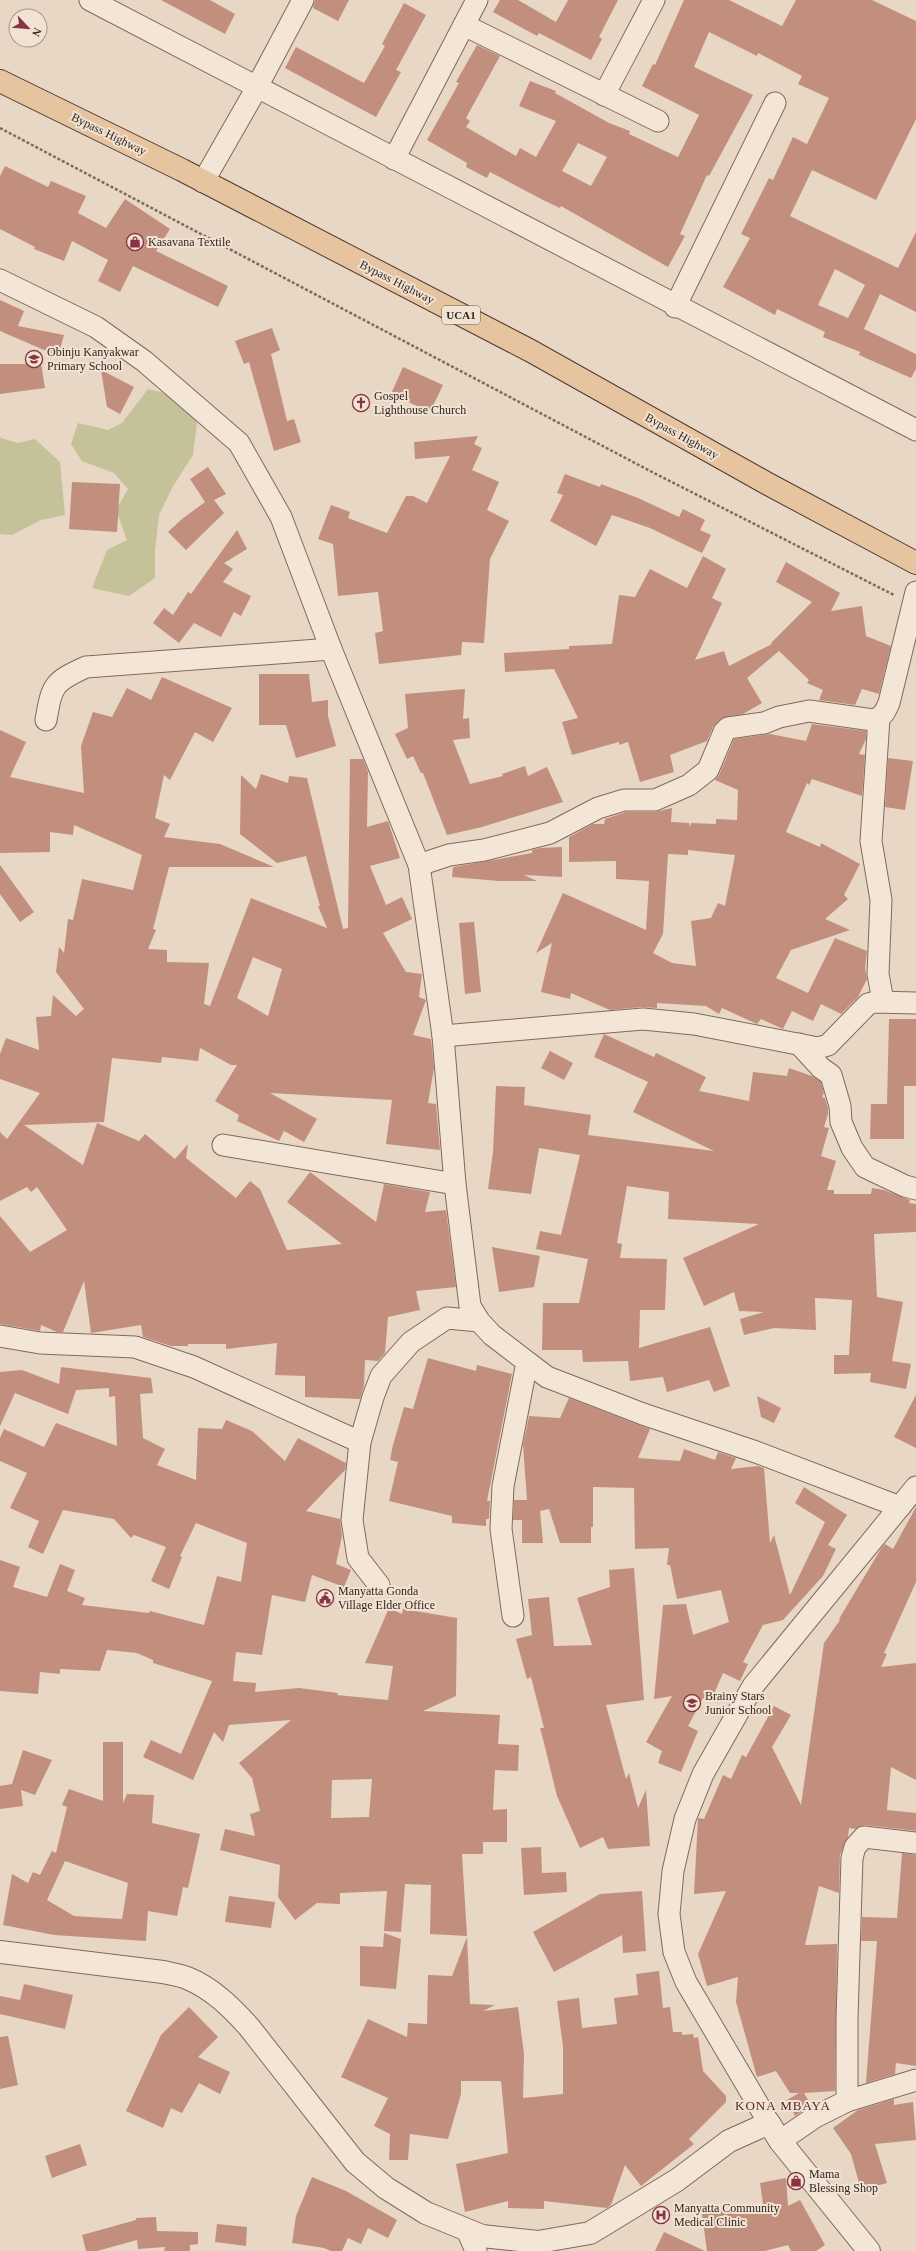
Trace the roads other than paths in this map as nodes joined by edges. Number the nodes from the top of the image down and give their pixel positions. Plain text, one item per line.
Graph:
1 (90, 0) edge
2 (303, 0) edge
3 (477, 0) edge
4 (654, 0) edge
5 (464, 25) junction
6 (0, 81) edge
7 (258, 86) junction
8 (604, 95) junction
9 (774, 103) dead end
10 (658, 121) dead end
11 (394, 159) junction
12 (202, 182) junction
13 (0, 280) edge
14 (675, 307) junction
15 (916, 430) edge
16 (916, 562) edge
17 (914, 598) edge
18 (331, 649) junction
19 (879, 718) junction
20 (46, 720) dead end
21 (419, 865) junction
22 (883, 1001) junction
23 (916, 1003) edge
24 (443, 1036) junction
25 (799, 1044) junction
26 (223, 1145) dead end
27 (456, 1184) junction
28 (916, 1189) edge
29 (479, 1322) junction
30 (0, 1336) edge
31 (527, 1362) junction
32 (360, 1442) junction
33 (916, 1487) edge
34 (900, 1507) junction
35 (379, 1585) dead end
36 (513, 1616) dead end
37 (916, 1842) edge
38 (0, 1952) edge
39 (916, 2080) edge
40 (847, 2101) junction
41 (769, 2123) junction
42 (780, 2141) junction
43 (467, 2230) junction
44 (476, 2251) edge
45 (869, 2251) edge

1 - 7 street
2 - 7 street
3 - 5 street
4 - 8 street
5 - 8 street
5 - 11 street
6 - 12 main road, Bypass Highway / UCA1
7 - 11 street
7 - 12 street
8 - 10 street
9 - 14 street
11 - 14 street
12 - 16 main road, Bypass Highway / UCA1
13 - 18 street
14 - 15 street
17 - 19 street
18 - 20 street
18 - 21 street
19 - 21 street
19 - 22 street
21 - 24 street
22 - 23 street
22 - 25 street
24 - 25 street
24 - 27 street
25 - 28 street
26 - 27 street
27 - 29 street
29 - 31 street
29 - 32 street
30 - 32 street
31 - 34 street
31 - 36 street
32 - 35 street
33 - 34 street
34 - 41 street
37 - 40 street
38 - 43 street
39 - 40 street
40 - 42 street
41 - 42 street
41 - 43 street
42 - 45 street
43 - 44 street

